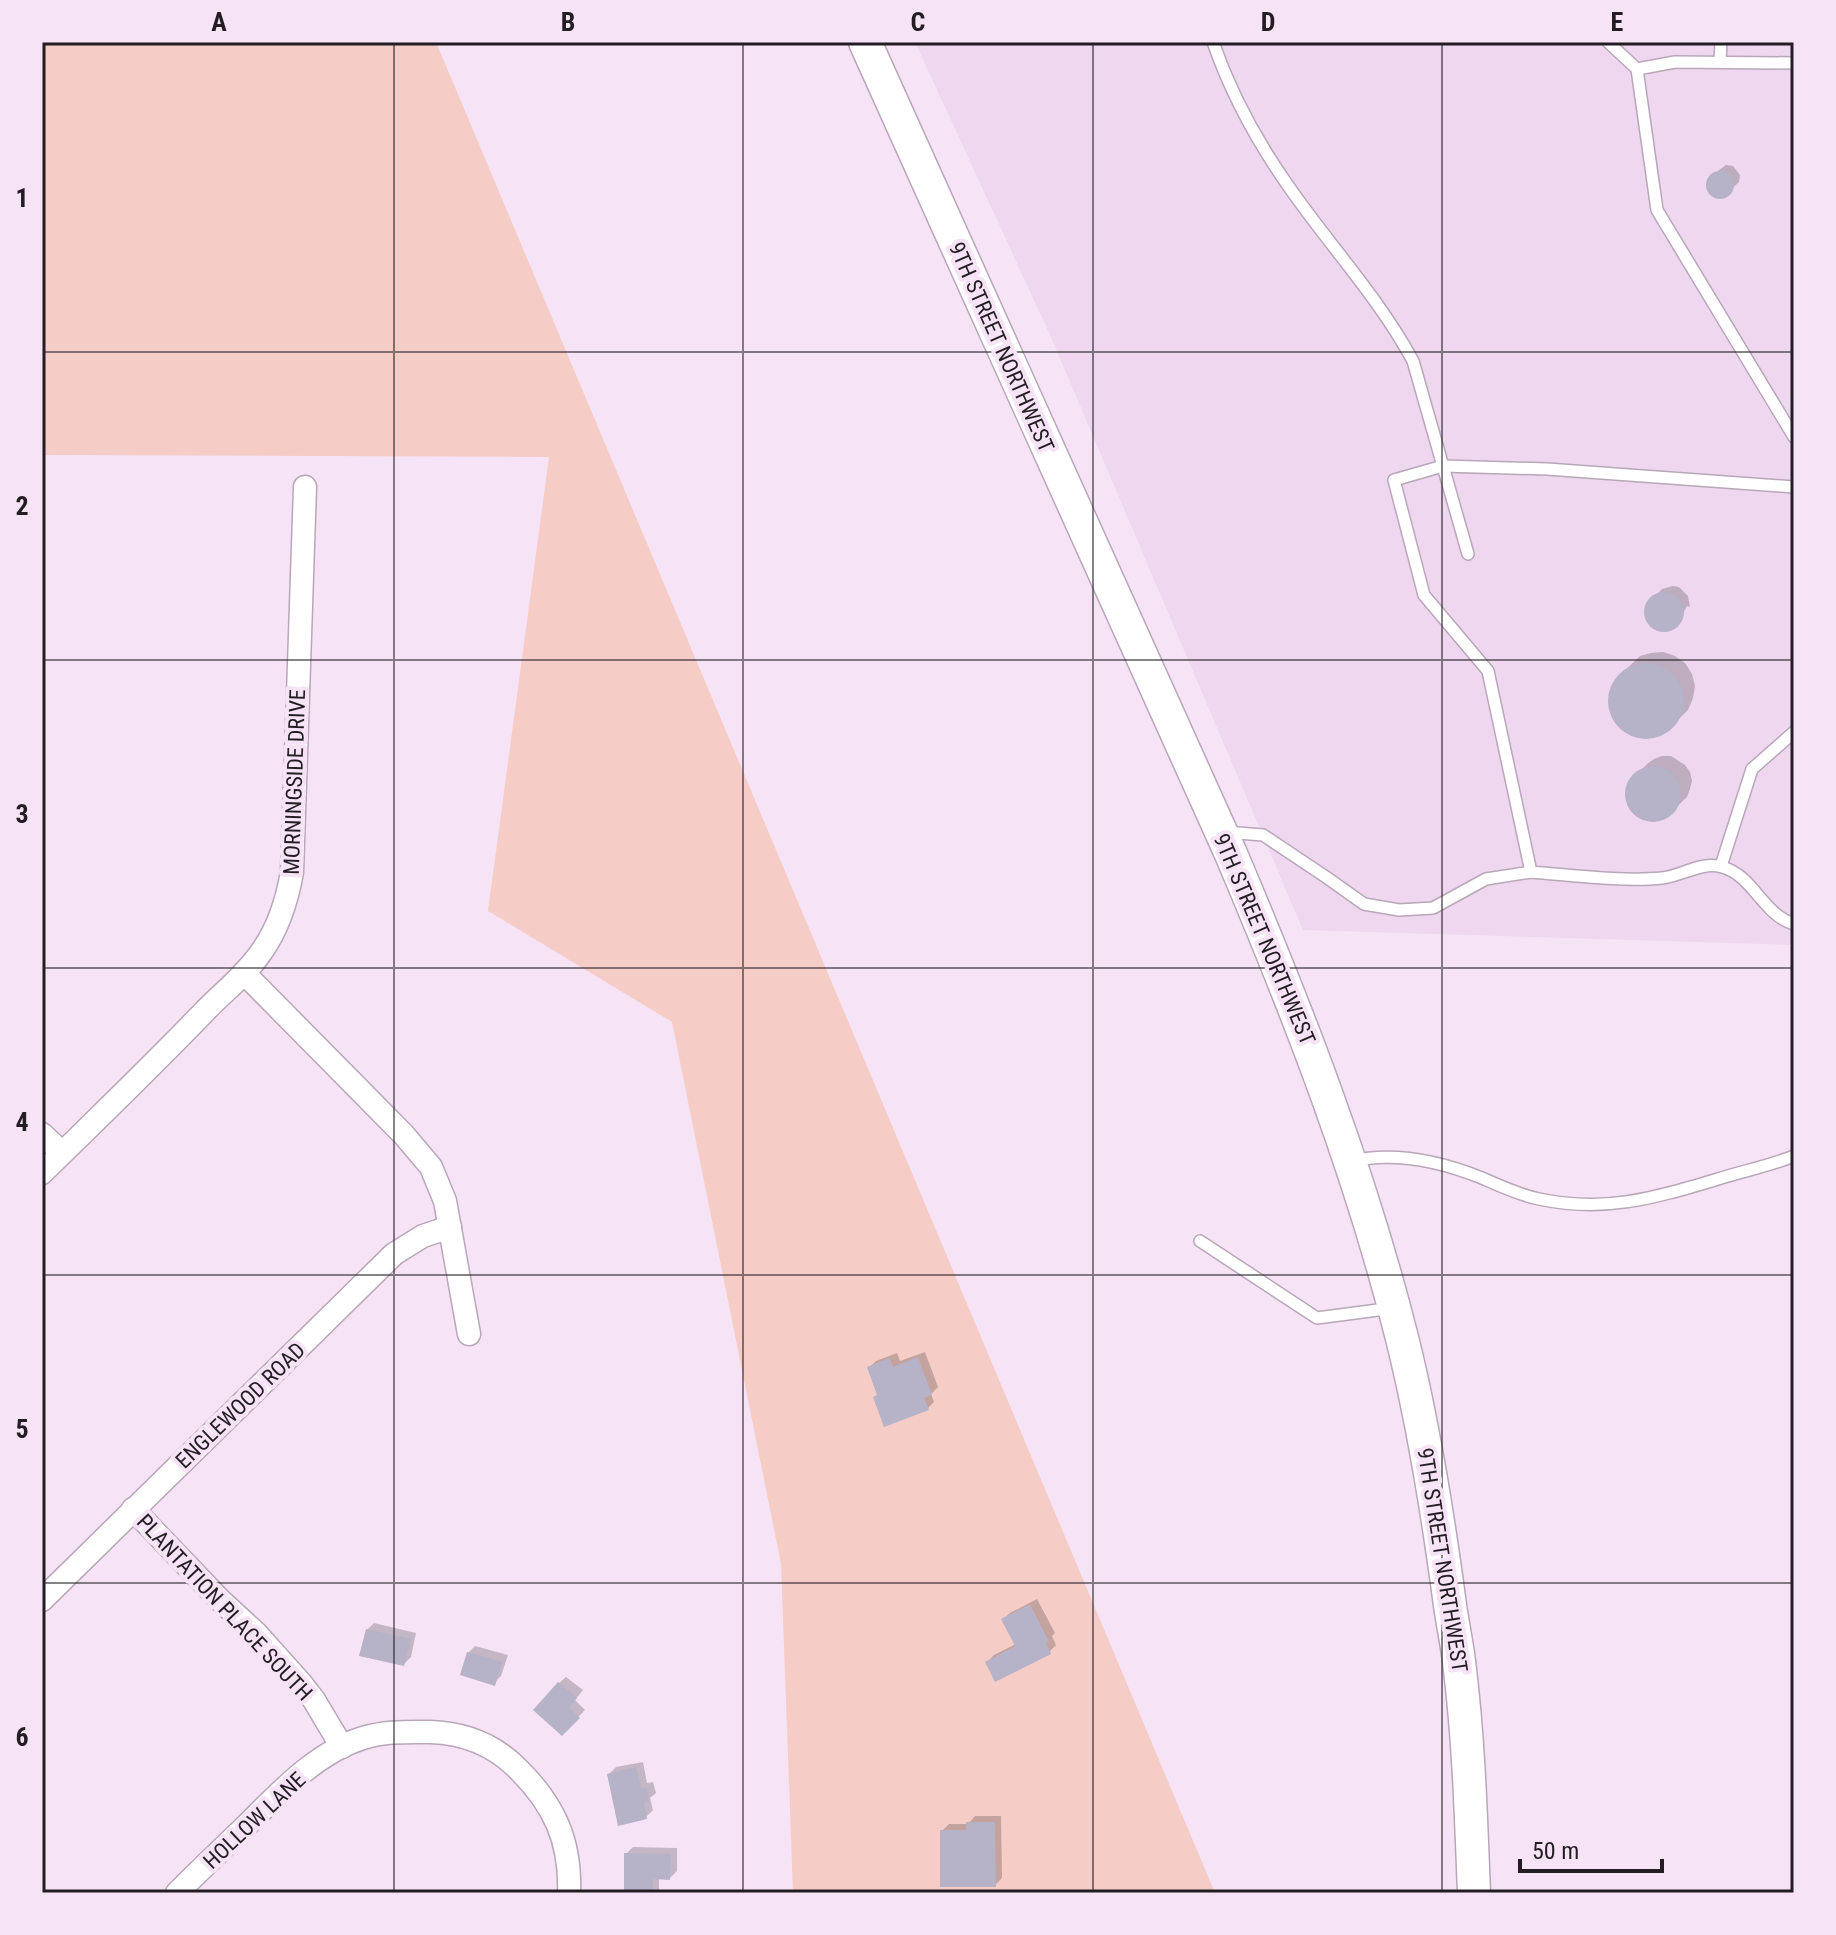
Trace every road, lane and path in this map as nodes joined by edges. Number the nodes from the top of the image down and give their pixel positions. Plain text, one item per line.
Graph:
1 (865, 42) edge
2 (1213, 42) edge
3 (1608, 42) edge
4 (1721, 42) edge
5 (1720, 62) junction
6 (1794, 63) edge
7 (1637, 69) junction
8 (1794, 437) edge
9 (1443, 466) junction
10 (305, 487) dead end
11 (1794, 487) edge
12 (1468, 554) dead end
13 (1794, 732) edge
14 (1220, 832) junction
15 (1721, 866) junction
16 (1531, 872) junction
17 (1794, 924) edge
18 (244, 973) junction
19 (42, 1134) edge
20 (62, 1153) junction
21 (1794, 1156) edge
22 (1350, 1161) junction
23 (42, 1173) edge
24 (450, 1227) junction
25 (1200, 1241) dead end
26 (1394, 1308) junction
27 (469, 1334) dead end
28 (133, 1509) junction
29 (42, 1600) edge
30 (342, 1747) junction
31 (177, 1893) edge
32 (569, 1893) edge
33 (1474, 1893) edge

1 - 14 street, 9TH STREET NORTHWEST
2 - 9 lane
3 - 7 lane
4 - 5 lane
5 - 6 lane
5 - 7 lane
7 - 8 lane
9 - 11 lane
9 - 12 lane
9 - 16 lane
10 - 18 street, MORNINGSIDE DRIVE
13 - 15 lane
14 - 16 lane
14 - 22 street, 9TH STREET NORTHWEST
15 - 16 lane
15 - 17 lane
18 - 20 street, MORNINGSIDE DRIVE
18 - 24 street
19 - 20 street
20 - 23 street, MORNINGSIDE DRIVE
21 - 22 lane
22 - 26 street, 9TH STREET NORTHWEST
24 - 27 street
24 - 28 street, ENGLEWOOD ROAD
25 - 26 lane
26 - 33 street, 9TH STREET NORTHWEST
28 - 29 street, ENGLEWOOD ROAD
28 - 30 street, PLANTATION PLACE SOUTH
30 - 31 street, HOLLOW LANE
30 - 32 street, HOLLOW LANE

